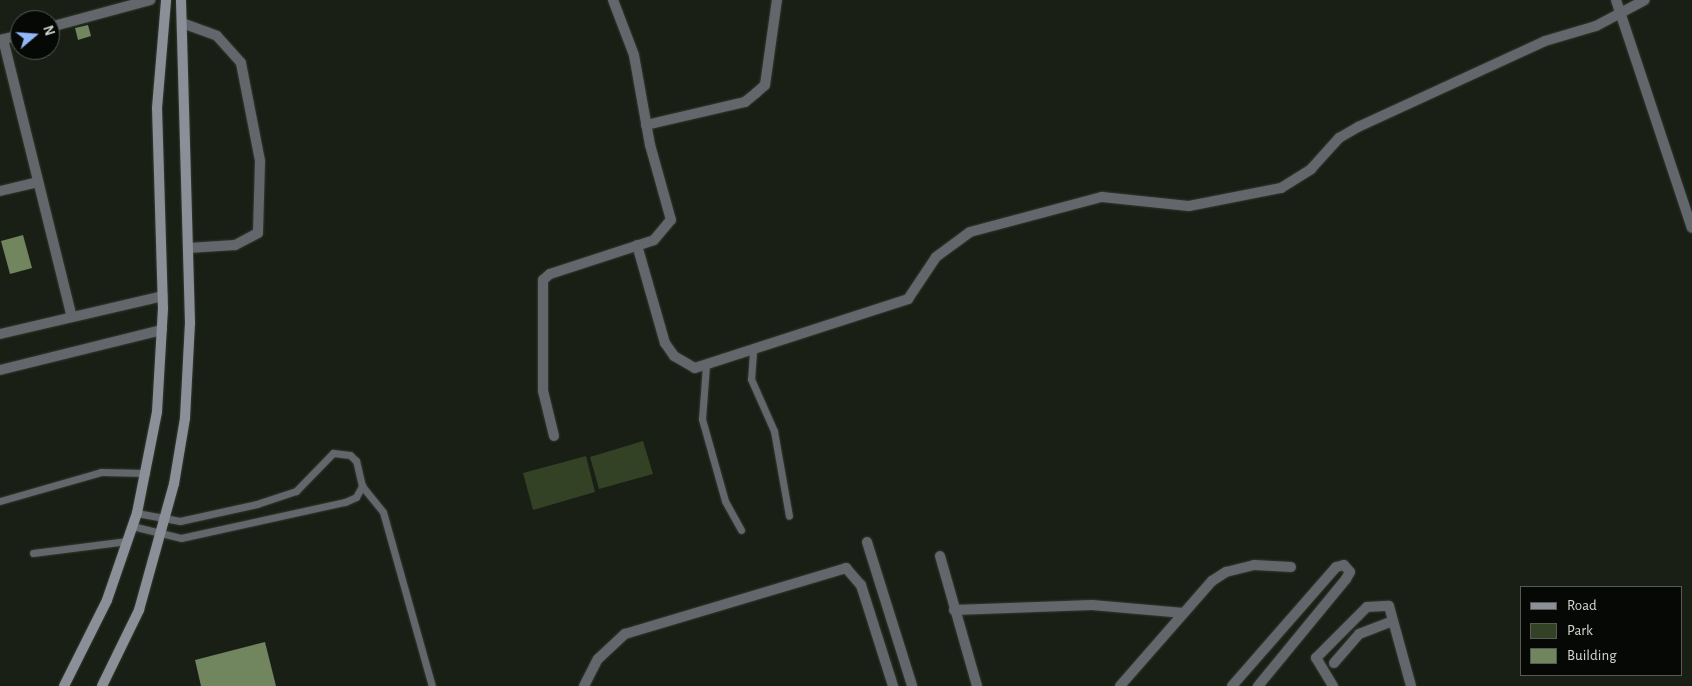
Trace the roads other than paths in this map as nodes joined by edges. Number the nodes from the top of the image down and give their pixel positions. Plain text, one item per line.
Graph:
1 (150, 0) edge
2 (166, 0) edge
3 (181, 0) edge
4 (613, 0) edge
5 (777, 0) edge
6 (1616, 0) edge
7 (1645, 0) edge
8 (122, 4) edge
9 (1620, 14) junction
10 (182, 23) junction
11 (60, 24) edge
12 (2, 40) edge
13 (646, 125) junction
14 (38, 182) junction
15 (0, 191) edge
16 (1692, 228) edge
17 (637, 246) junction
18 (188, 248) junction
19 (163, 296) junction
20 (72, 317) junction
21 (162, 330) junction
22 (0, 334) edge
23 (753, 352) junction
24 (706, 365) junction
25 (0, 370) edge
26 (554, 436) dead end
27 (146, 472) junction
28 (362, 486) junction
29 (0, 501) edge
30 (136, 513) junction
31 (789, 516) dead end
32 (165, 521) junction
33 (132, 526) junction
34 (741, 530) dead end
35 (161, 535) junction
36 (127, 540) junction
37 (867, 542) dead end
38 (34, 553) dead end
39 (940, 556) dead end
40 (1291, 567) dead end
41 (954, 610) junction
42 (1184, 613) junction
43 (1393, 621) junction
44 (1334, 663) dead end
45 (64, 686) edge
46 (102, 686) edge
47 (432, 686) edge
48 (584, 686) edge
49 (893, 686) edge
50 (912, 686) edge
51 (977, 686) edge
52 (1120, 686) edge
53 (1232, 686) edge
54 (1258, 686) edge
55 (1333, 686) edge
56 (1411, 686) edge

1 - 8 street
2 - 19 street
3 - 10 street
4 - 13 street
5 - 13 street
6 - 9 street
7 - 9 street
8 - 11 street
9 - 16 street
9 - 23 street
10 - 18 street
10 - 18 street
12 - 14 street
13 - 17 street
14 - 15 street
14 - 20 street
17 - 24 street
17 - 26 street
18 - 32 street
19 - 20 street
19 - 21 street
20 - 22 street
21 - 25 street
21 - 27 street
23 - 24 street
23 - 31 lane
24 - 34 lane
27 - 29 lane
27 - 30 street
28 - 32 lane
28 - 35 lane
28 - 47 lane
30 - 32 lane
30 - 33 street
32 - 35 street
33 - 35 lane
33 - 36 street
35 - 46 street
36 - 38 lane
36 - 45 street
37 - 50 street
39 - 41 street
40 - 42 street
41 - 42 street
41 - 51 street
42 - 52 street
43 - 44 street
43 - 55 street
43 - 56 street
48 - 49 street
53 - 54 street

